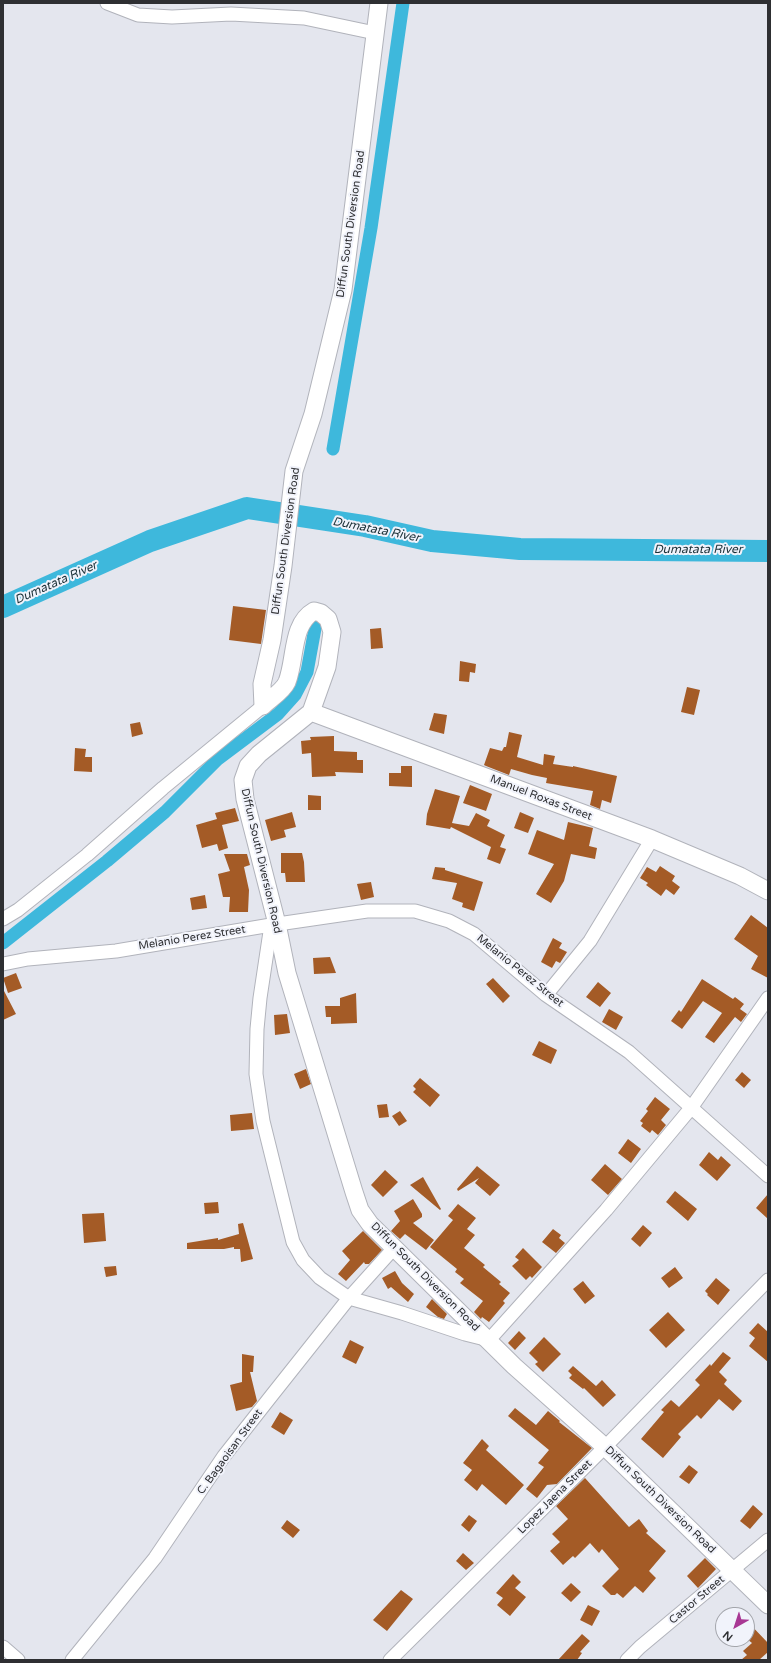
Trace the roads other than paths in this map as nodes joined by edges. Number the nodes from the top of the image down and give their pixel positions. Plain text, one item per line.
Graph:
1 (107, 3) edge
2 (379, 3) edge
3 (375, 33) junction
4 (262, 706) junction
5 (311, 712) junction
6 (652, 840) junction
7 (768, 890) edge
8 (3, 919) edge
9 (274, 925) junction
10 (3, 964) edge
11 (546, 995) junction
12 (768, 998) edge
13 (691, 1108) junction
14 (768, 1176) edge
15 (394, 1248) junction
16 (768, 1280) edge
17 (349, 1298) junction
18 (489, 1340) junction
19 (605, 1447) junction
20 (768, 1540) edge
21 (733, 1570) junction
22 (768, 1605) edge
23 (3, 1646) edge
24 (18, 1660) edge
25 (72, 1660) edge
26 (391, 1660) edge
27 (627, 1660) edge

1 - 3 street
2 - 3 street, Diffun South Diversion Road
3 - 4 street, Diffun South Diversion Road
4 - 5 street
4 - 8 street
5 - 6 street, Manuel Roxas Street
5 - 9 street, Diffun South Diversion Road
6 - 7 street, Manuel Roxas Street
6 - 11 street
9 - 10 street, Melanio Perez Street
9 - 11 street, Melanio Perez Street
9 - 15 street, Diffun South Diversion Road
9 - 17 street
11 - 13 street, Melanio Perez Street
12 - 13 street
13 - 14 street, Melanio Perez Street
13 - 18 street
15 - 17 street, C. Bagaoisan Street
15 - 18 street, Diffun South Diversion Road
16 - 19 street, Lopez Jaena Street
17 - 18 street
17 - 25 street, C. Bagaoisan Street
18 - 19 street, Diffun South Diversion Road
19 - 21 street, Diffun South Diversion Road
19 - 26 street, Lopez Jaena Street
20 - 21 street, Castor Street
21 - 22 street, Diffun South Diversion Road
21 - 27 street, Castor Street
23 - 24 street

